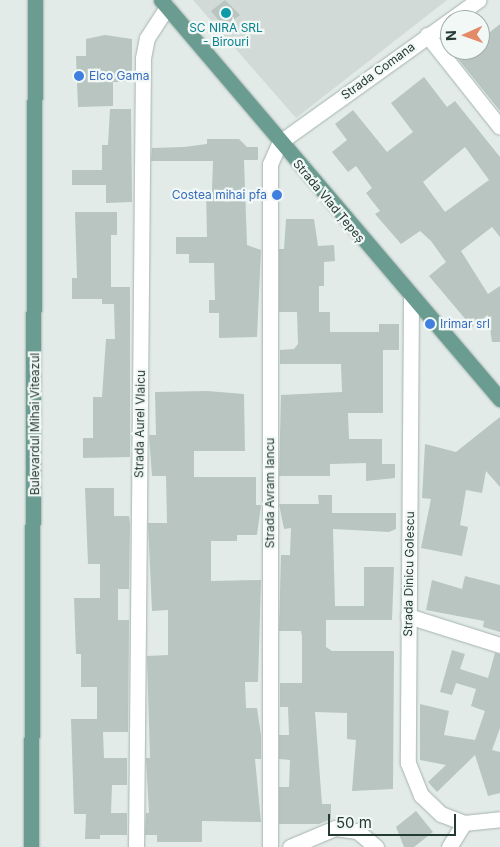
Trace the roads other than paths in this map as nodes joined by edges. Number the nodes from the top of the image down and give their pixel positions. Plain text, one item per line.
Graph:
1 (35, 0) edge
2 (478, 0) edge
3 (164, 3) edge
4 (427, 35) junction
5 (500, 127) edge
6 (280, 142) junction
7 (411, 298) junction
8 (500, 399) edge
9 (408, 616) junction
10 (500, 645) edge
11 (500, 819) edge
12 (464, 823) junction
13 (32, 847) edge
14 (136, 847) edge
15 (270, 847) edge
16 (290, 847) edge
17 (376, 847) edge
18 (449, 847) edge

1 - 13 main road, Bulevardul Mihai Viteazul
2 - 4 street, Strada Comana
3 - 6 main road, Strada Vlad Țepeș
3 - 14 street, Strada Aurel Vlaicu
4 - 5 street
4 - 6 street, Strada Comana
6 - 7 main road, Strada Vlad Țepeș
6 - 15 street, Strada Avram Iancu
7 - 8 main road, Strada Vlad Țepeș
7 - 9 street, Strada Dinicu Golescu
9 - 10 street
9 - 12 street, Strada Dinicu Golescu
11 - 12 street
12 - 18 street
16 - 17 street

